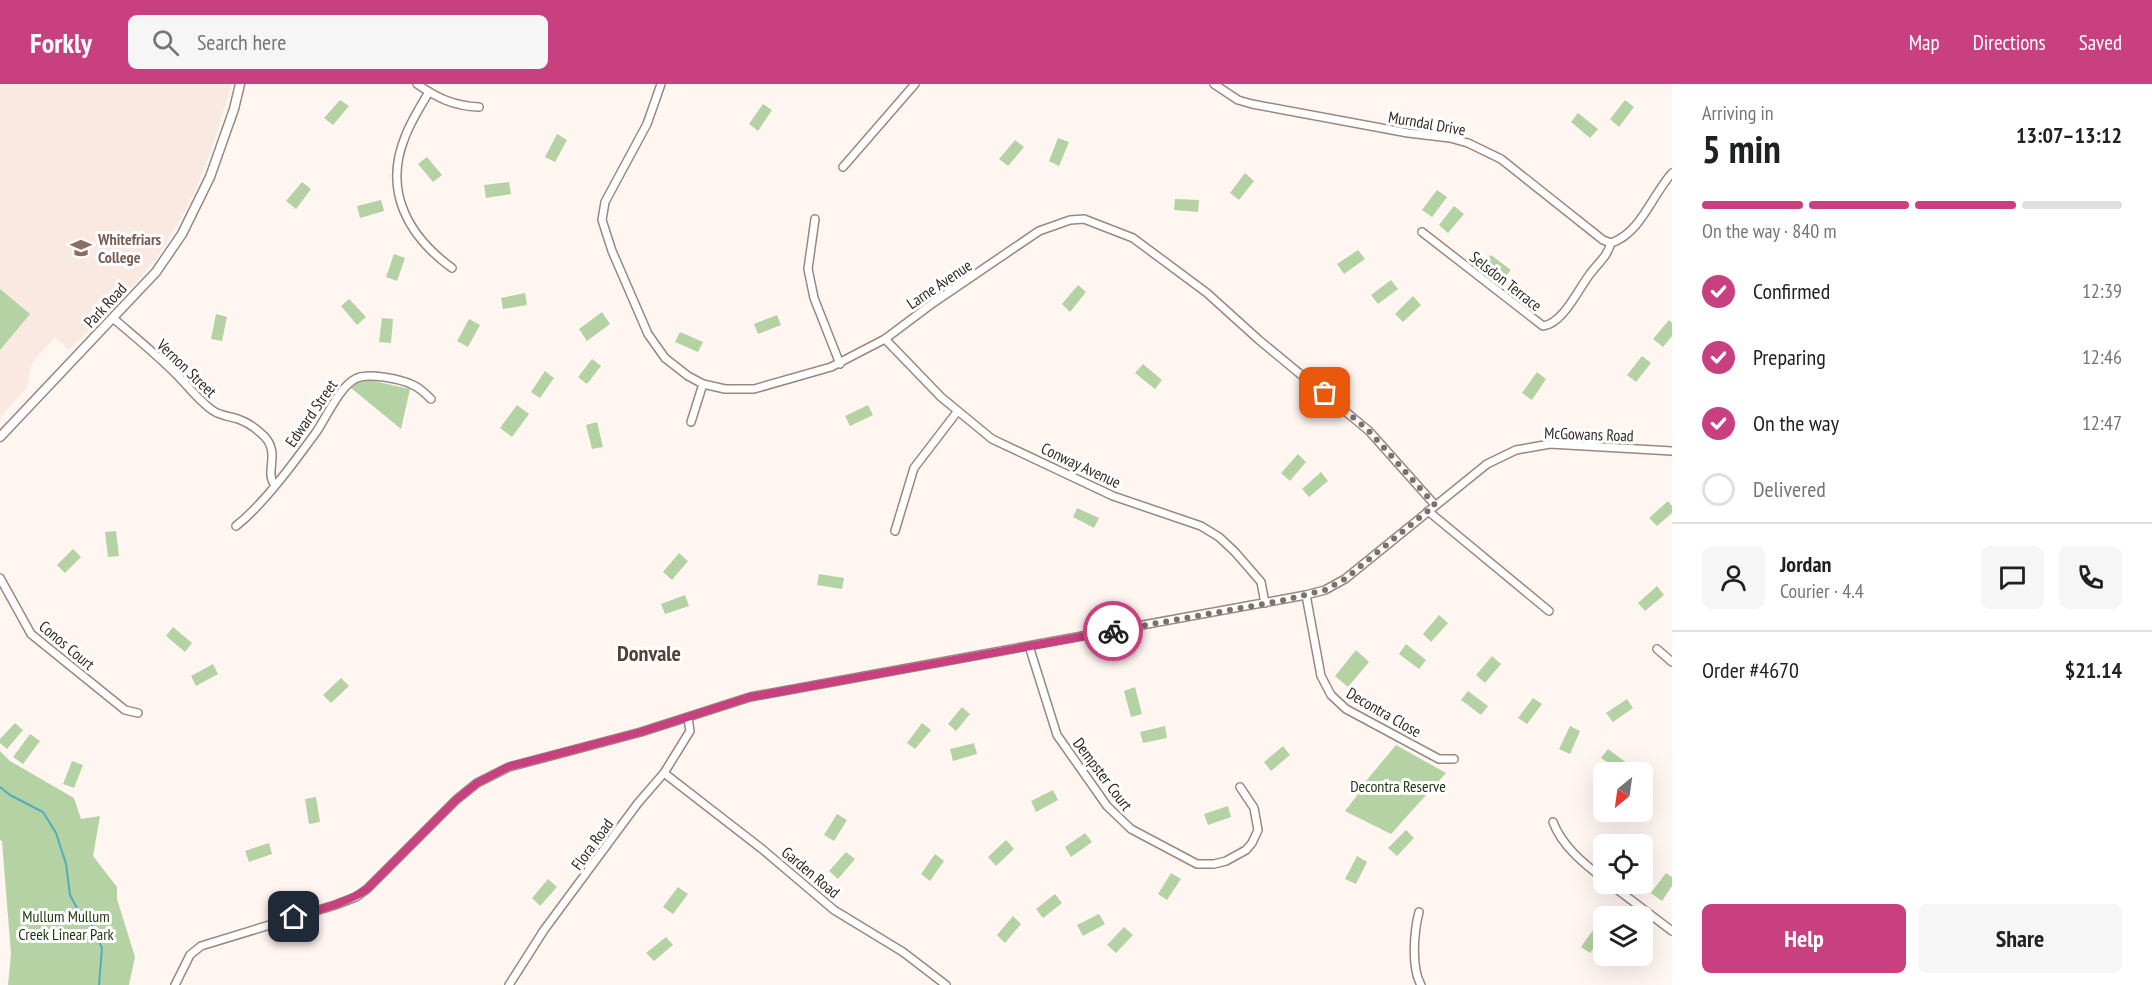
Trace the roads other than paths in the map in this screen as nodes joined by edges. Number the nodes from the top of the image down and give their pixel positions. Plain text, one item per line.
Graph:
1 (240, 84) edge
2 (245, 84) edge
3 (417, 84) edge
4 (661, 84) edge
5 (915, 84) edge
6 (1214, 84) edge
7 (429, 92) junction
8 (479, 107) dead end
9 (234, 109) junction
10 (843, 167) dead end
11 (1672, 173) edge
12 (815, 219) dead end
13 (1422, 232) dead end
14 (1611, 243) junction
15 (452, 268) dead end
16 (114, 319) junction
17 (885, 339) junction
18 (840, 364) junction
19 (703, 384) junction
20 (431, 399) dead end
21 (957, 412) junction
22 (691, 422) dead end
23 (0, 437) edge
24 (1672, 451) edge
25 (274, 484) junction
26 (1435, 505) junction
27 (1428, 511) junction
28 (236, 526) dead end
29 (895, 531) dead end
30 (0, 578) edge
31 (1306, 596) junction
32 (1265, 603) junction
33 (1549, 611) dead end
34 (1029, 646) junction
35 (1657, 649) dead end
36 (1672, 662) edge
37 (138, 713) dead end
38 (688, 718) junction
39 (1454, 759) dead end
40 (664, 774) junction
41 (1240, 787) dead end
42 (1553, 822) dead end
43 (1593, 870) edge
44 (1623, 894) edge
45 (1419, 912) dead end
46 (1672, 931) edge
47 (175, 985) edge
48 (509, 985) edge
49 (946, 985) edge
50 (1421, 985) edge

1 - 9 street, Park Road
2 - 9 street, Park Road
3 - 7 street
4 - 19 street, Larne Avenue
5 - 10 street
6 - 14 street, Murndal Drive
7 - 8 street
7 - 15 street
9 - 16 street, Park Road
11 - 14 street
12 - 18 street
13 - 14 street, Selsdon Terrace
16 - 23 street, Park Road
16 - 25 street, Vernon Street
17 - 18 street, Larne Avenue
17 - 21 street, Conway Avenue
17 - 26 street, Larne Avenue
18 - 19 street, Larne Avenue
19 - 22 street
20 - 25 street, Edward Street
21 - 29 street
21 - 32 street, Conway Avenue
24 - 26 street, McGowans Road
25 - 28 street, Edward Street
26 - 27 street, McGowans Road
27 - 31 street, McGowans Road
27 - 33 street
30 - 37 street, Conos Court
31 - 32 street, McGowans Road
31 - 39 street, Decontra Close
32 - 34 street, McGowans Road
34 - 38 street, McGowans Road
34 - 41 street, Dempster Court
35 - 36 street
38 - 40 street, Flora Road
38 - 47 street, McGowans Road
40 - 48 street, Flora Road
40 - 49 street, Garden Road
42 - 43 street
44 - 46 street
45 - 50 street

